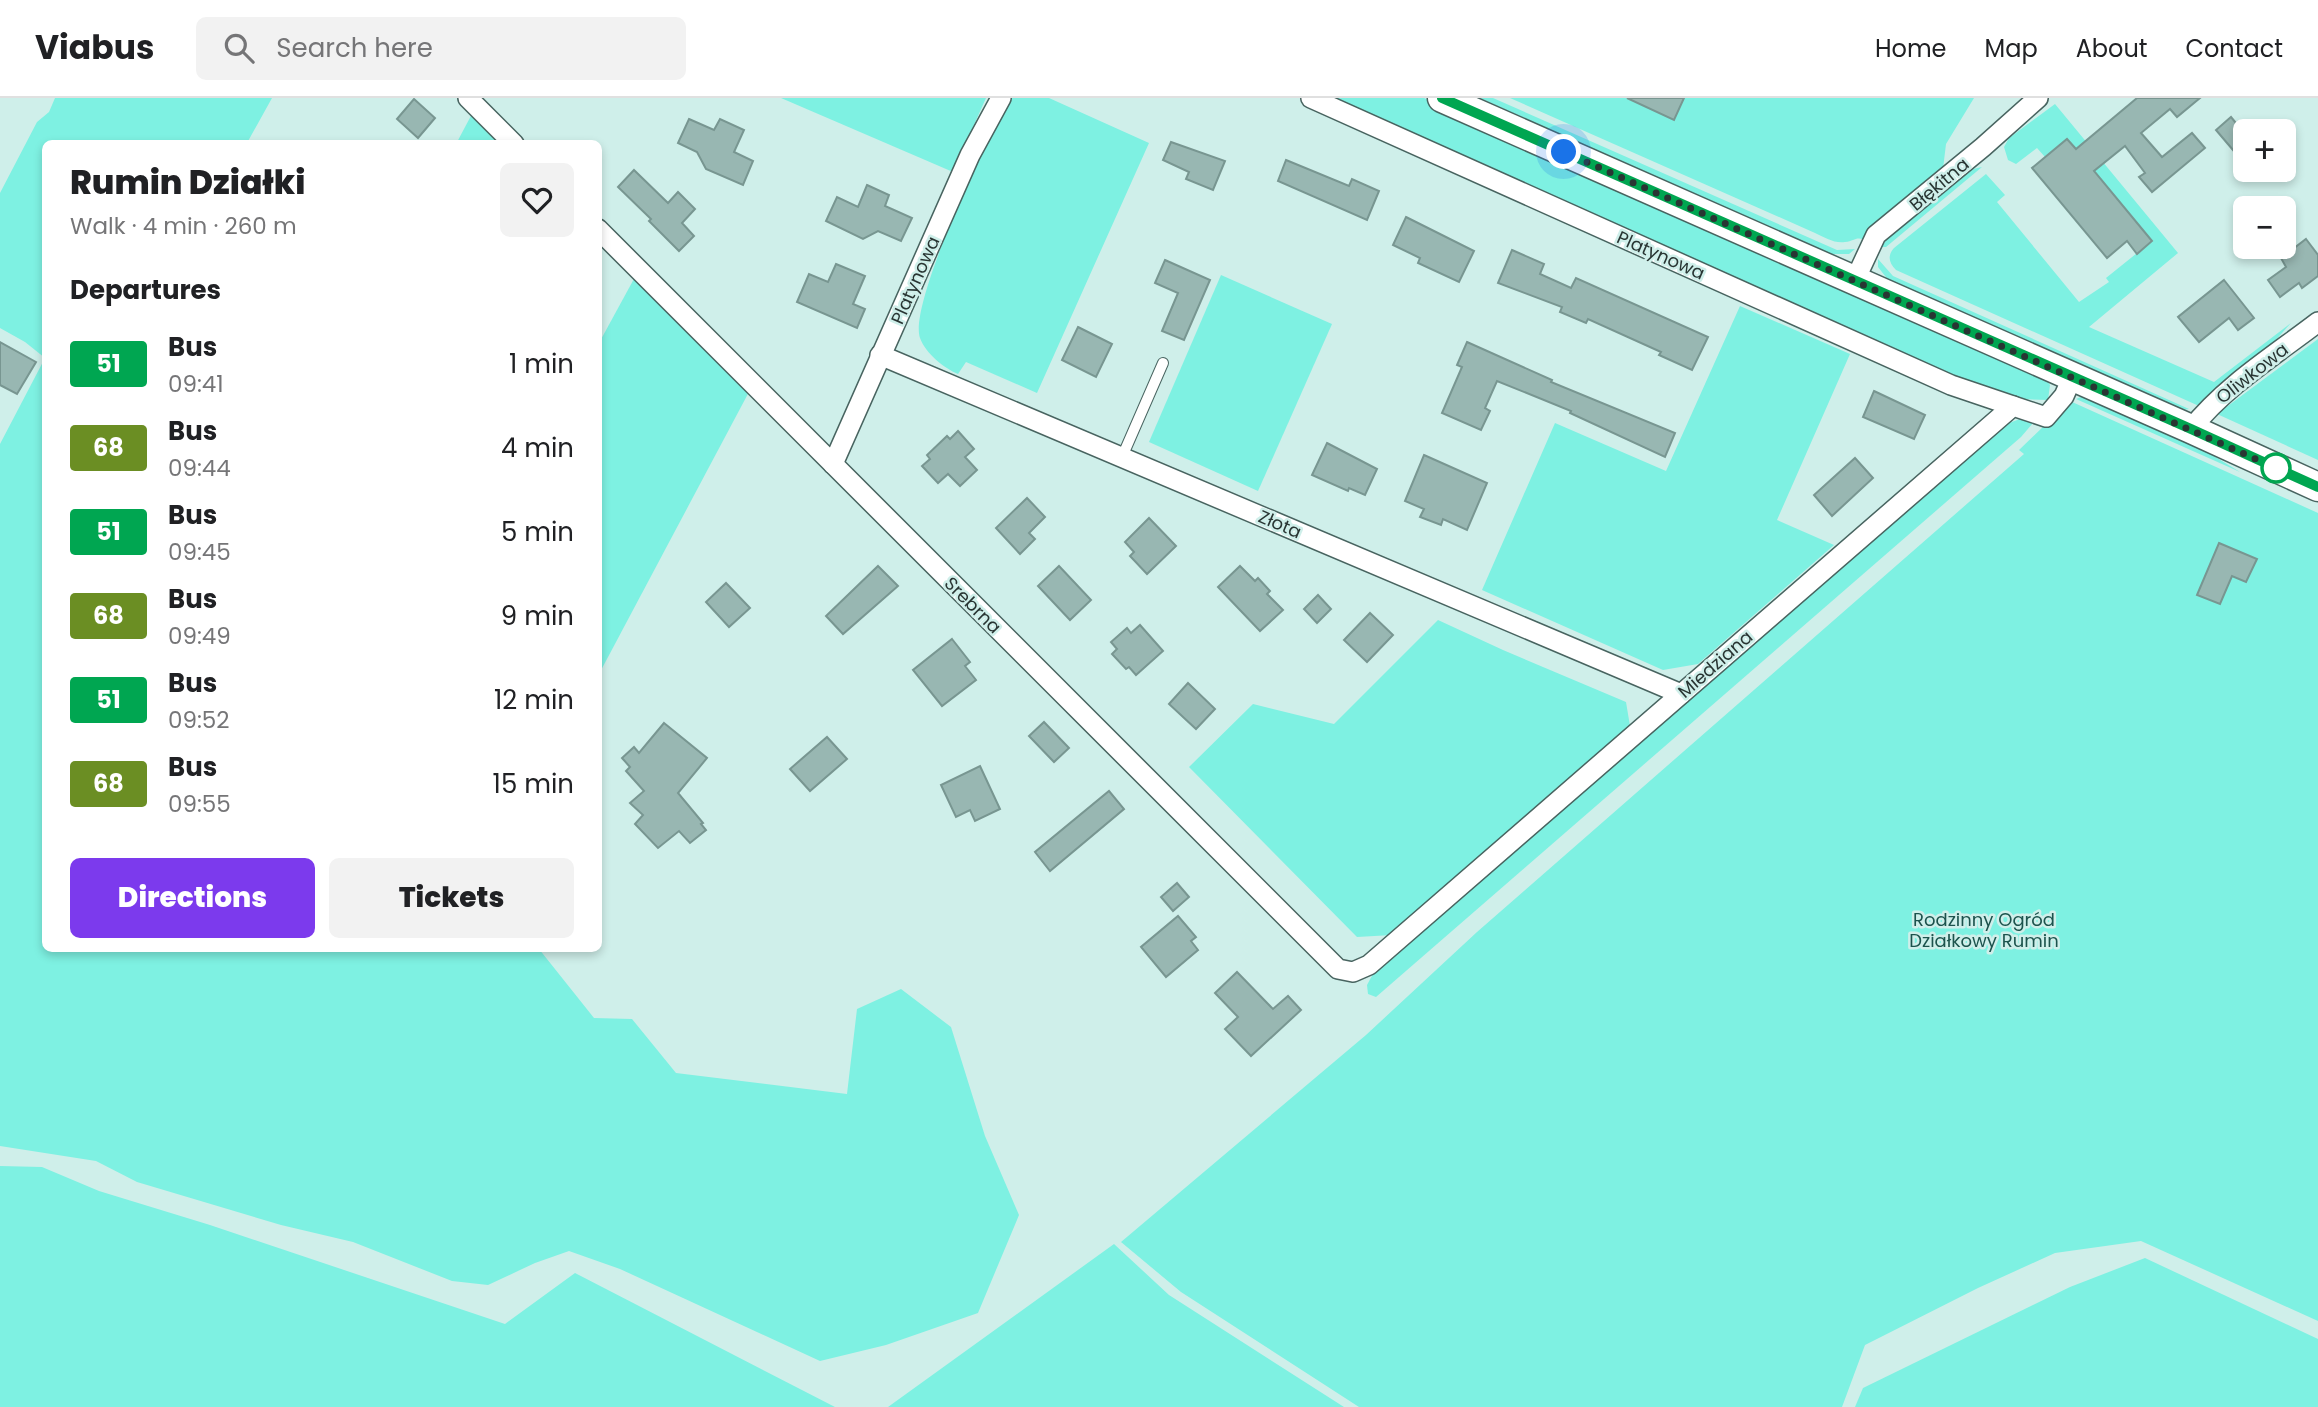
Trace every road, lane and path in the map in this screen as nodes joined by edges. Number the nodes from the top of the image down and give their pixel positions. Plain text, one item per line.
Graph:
1 (468, 98) edge
2 (1001, 98) edge
3 (1311, 98) edge
4 (1443, 98) edge
5 (2038, 98) edge
6 (510, 140) edge
7 (602, 233) edge
8 (1855, 280) junction
9 (2318, 322) edge
10 (880, 355) junction
11 (1163, 363) dead end
12 (2072, 377) junction
13 (2013, 406) junction
14 (2191, 429) junction
15 (1122, 457) junction
16 (833, 464) junction
17 (2318, 487) edge
18 (1681, 694) junction
19 (1353, 972) joint

1 - 6 street
2 - 10 street, Platynowa
3 - 13 street, Platynowa
4 - 8 street
5 - 8 street, Błękitna
7 - 16 street, Srebrna
8 - 12 street
9 - 14 street, Oliwkowa
10 - 15 street, Złota
10 - 16 street, Platynowa
11 - 15 lane
12 - 13 street
12 - 14 street
13 - 18 street, Miedziana
14 - 17 street
15 - 18 street, Złota
16 - 19 street, Srebrna
18 - 19 street, Miedziana

